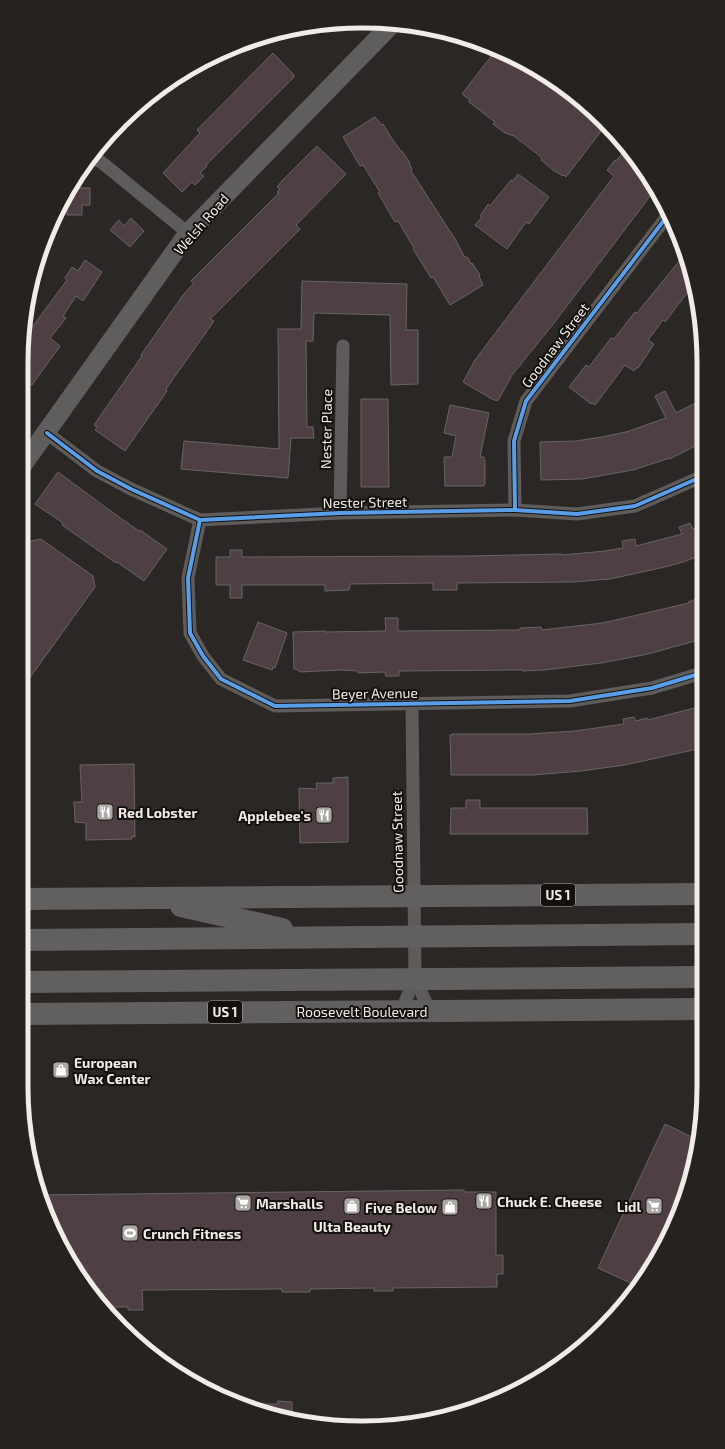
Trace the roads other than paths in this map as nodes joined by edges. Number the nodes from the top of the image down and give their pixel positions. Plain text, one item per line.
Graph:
1 (388, 29) edge
2 (96, 160) edge
3 (665, 219) edge
4 (188, 234) junction
5 (343, 346) dead end
6 (47, 433) junction
7 (28, 458) edge
8 (697, 479) edge
9 (515, 510) junction
10 (340, 513) junction
11 (200, 520) junction
12 (697, 674) edge
13 (412, 704) junction
14 (697, 894) edge
15 (414, 896) junction
16 (143, 898) junction
17 (28, 899) edge
18 (697, 934) edge
19 (320, 937) junction
20 (415, 937) junction
21 (28, 940) edge
22 (697, 977) edge
23 (415, 979) junction
24 (84, 981) junction
25 (28, 982) edge
26 (697, 1009) edge
27 (401, 1011) junction
28 (430, 1011) junction
29 (227, 1012) junction
30 (28, 1014) edge

1 - 4 main road, Welsh Road
2 - 4 street
3 - 9 street, Goodnaw Street
4 - 6 main road, Welsh Road
5 - 10 street, Nester Place
6 - 7 main road, Welsh Road
6 - 11 street, Nester Street
8 - 9 street, Nester Street
9 - 10 street, Nester Street
10 - 11 street, Nester Street
11 - 13 street, Beyer Avenue
12 - 13 street, Beyer Avenue
13 - 15 street, Goodnaw Street
14 - 15 highway, US 1
15 - 16 highway, US 1
15 - 20 street, Goodnaw Street
16 - 17 highway, US 1
16 - 19 highway
18 - 20 highway
19 - 20 highway
19 - 21 highway
20 - 23 street, Goodnaw Street
22 - 23 highway, US 1
23 - 24 highway, US 1
23 - 27 street, Goodnaw Street
23 - 28 street, Goodnaw Street
24 - 25 highway, US 1
24 - 29 highway
26 - 28 highway, Roosevelt Boulevard / US 1
27 - 28 highway, Roosevelt Boulevard / US 1
27 - 29 highway, Roosevelt Boulevard / US 1
29 - 30 highway, Roosevelt Boulevard / US 1

